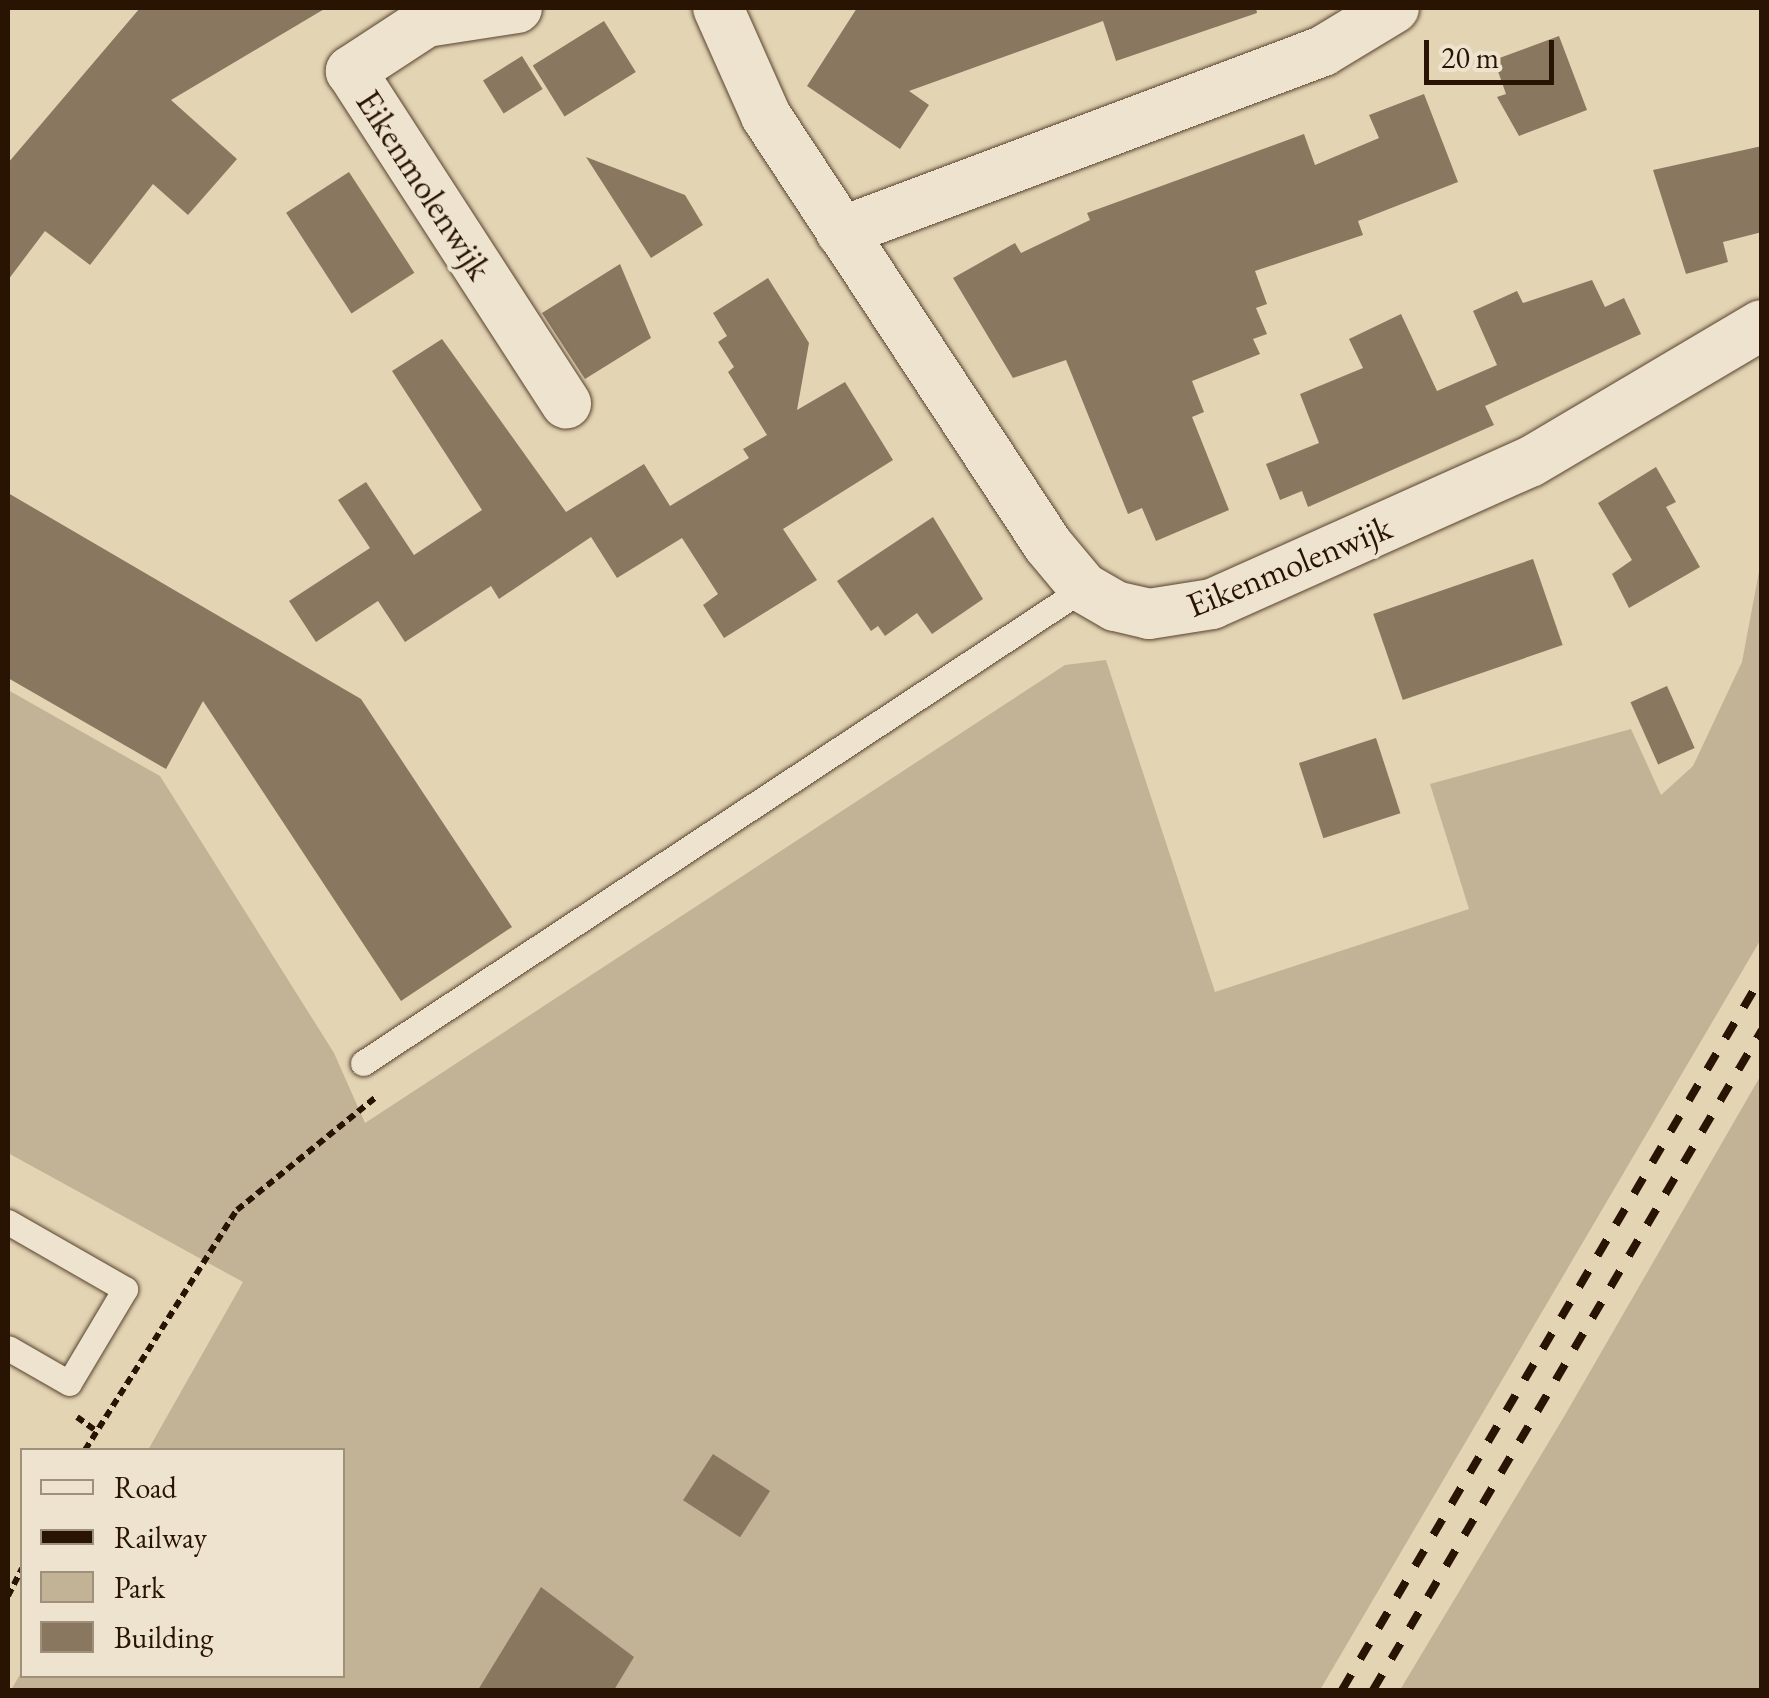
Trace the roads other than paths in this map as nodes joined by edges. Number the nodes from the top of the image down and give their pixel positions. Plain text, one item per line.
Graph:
1 (518, 8) edge
2 (718, 8) edge
3 (1394, 8) edge
4 (842, 232) junction
5 (1762, 325) edge
6 (566, 403) dead end
7 (1084, 588) junction
8 (362, 1063) dead end
9 (8, 1222) edge
10 (8, 1348) edge

1 - 6 street, Eikenmolenwijk
2 - 4 street
3 - 4 street
4 - 7 street
5 - 7 street, Eikenmolenwijk
7 - 8 lane
9 - 10 lane

